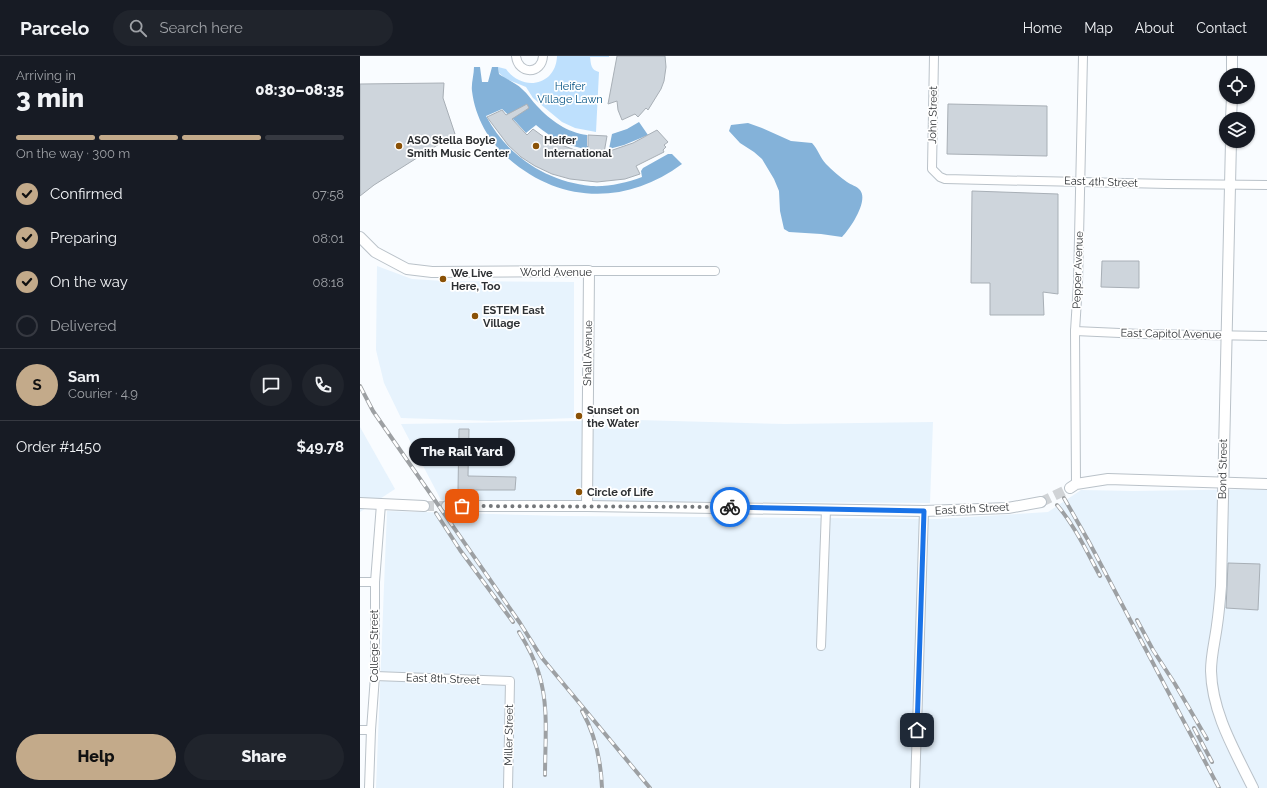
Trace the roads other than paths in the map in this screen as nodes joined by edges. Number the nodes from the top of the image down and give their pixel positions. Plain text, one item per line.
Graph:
1 (516, 56) edge
2 (544, 56) edge
3 (934, 56) edge
4 (1083, 56) edge
5 (1232, 56) edge
6 (1232, 68) edge
7 (1231, 148) edge
8 (936, 174) joint
9 (1080, 182) junction
10 (1230, 184) junction
11 (1267, 185) edge
12 (360, 237) edge
13 (714, 271) dead end
14 (589, 272) junction
15 (1075, 331) junction
16 (1226, 335) junction
17 (1267, 336) edge
18 (1223, 483) junction
19 (1267, 484) edge
20 (1073, 486) joint
21 (1041, 502) tunnel mouth
22 (360, 504) edge
23 (381, 504) junction
24 (424, 506) tunnel mouth
25 (447, 506) tunnel mouth
26 (587, 506) junction
27 (826, 509) junction
28 (924, 511) junction
29 (360, 582) edge
30 (375, 582) junction
31 (821, 646) dead end
32 (375, 676) junction
33 (510, 681) joint
34 (360, 730) edge
35 (370, 730) junction
36 (369, 788) edge
37 (508, 788) edge
38 (915, 788) edge
39 (1253, 788) edge

1 - 2 street
3 - 8 street, John Street
4 - 9 street, Pepper Avenue
5 - 6 street
7 - 10 street, Bond Street
8 - 9 street, East 4th Street
9 - 10 street, East 4th Street
9 - 15 street, Pepper Avenue
10 - 11 street, East 4th Street
10 - 16 street, Bond Street
12 - 14 street, World Avenue
13 - 14 street, World Avenue
14 - 26 street, Shall Avenue
15 - 16 street, East Capitol Avenue
15 - 20 street, Pepper Avenue
16 - 17 street, East Capitol Avenue
16 - 18 street, Bond Street
18 - 19 street
18 - 20 street
18 - 39 street, Bond Street
21 - 28 street, East 6th Street
22 - 23 street
23 - 24 street
23 - 30 street, College Street
25 - 26 street, East 6th Street
26 - 27 street, East 6th Street
27 - 28 street, East 6th Street
27 - 31 street
28 - 38 street
29 - 30 street
30 - 32 street, College Street
32 - 33 street, East 8th Street
32 - 35 street, College Street
33 - 37 street, Miller Street
34 - 35 street
35 - 36 street, College Street

